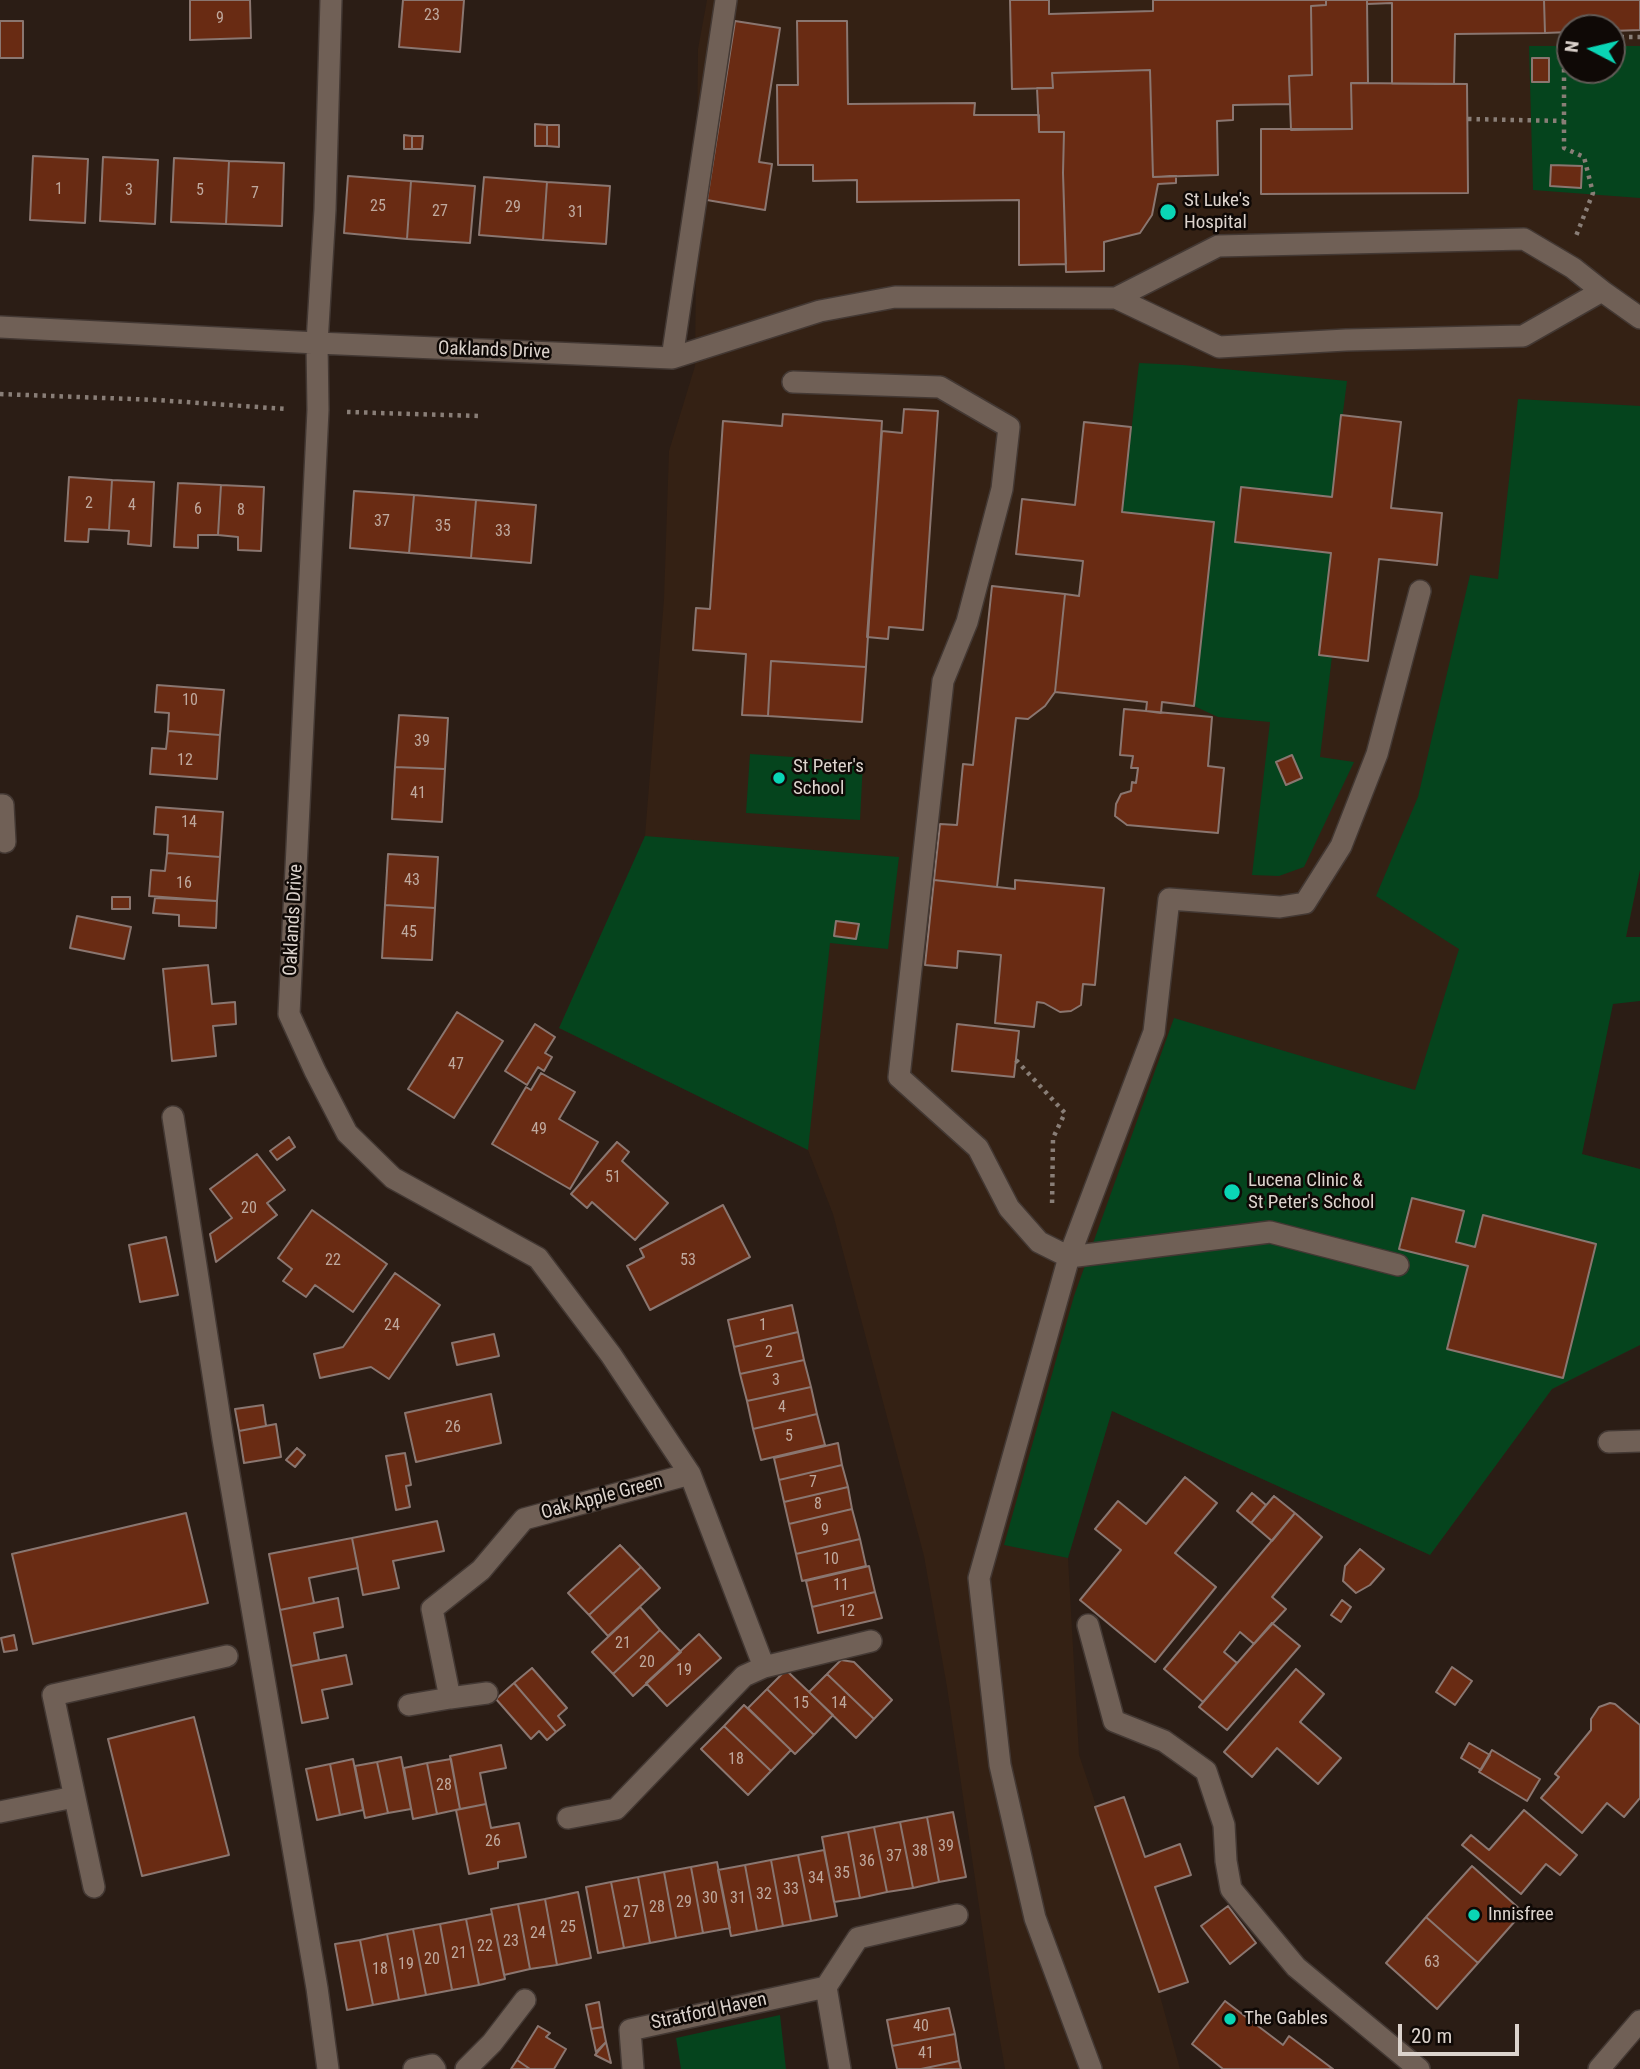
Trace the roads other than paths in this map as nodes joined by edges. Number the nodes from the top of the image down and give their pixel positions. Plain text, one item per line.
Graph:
1 (331, 0) edge
2 (726, 0) edge
3 (1602, 290) junction
4 (1116, 298) junction
5 (1640, 318) edge
6 (0, 327) edge
7 (317, 343) junction
8 (672, 358) junction
9 (793, 382) dead end
10 (1420, 591) dead end
11 (0, 805) edge
12 (5, 842) dead end
13 (173, 1117) dead end
14 (1069, 1257) junction
15 (1398, 1265) dead end
16 (611, 1354) joint
17 (1609, 1441) dead end
18 (1640, 1441) edge
19 (690, 1474) junction
20 (1087, 1625) dead end
21 (871, 1641) dead end
22 (227, 1656) dead end
23 (764, 1667) junction
24 (487, 1693) dead end
25 (450, 1698) junction
26 (409, 1705) dead end
27 (74, 1797) junction
28 (0, 1812) edge
29 (568, 1818) dead end
30 (94, 1887) dead end
31 (957, 1915) dead end
32 (826, 1987) junction
33 (525, 2000) dead end
34 (1640, 2021) edge
35 (328, 2069) edge
36 (414, 2069) edge
37 (435, 2069) edge
38 (466, 2069) edge
39 (633, 2069) edge
40 (840, 2069) edge
41 (1091, 2069) edge
42 (1419, 2069) edge
43 (1599, 2069) edge

1 - 7 street, Oaklands Drive
2 - 8 street
3 - 4 street
3 - 4 street
3 - 5 street
4 - 8 street
6 - 7 street, Oaklands Drive
7 - 8 street, Oaklands Drive
7 - 16 street, Oaklands Drive
9 - 14 street
10 - 14 street
11 - 12 street
13 - 35 street
14 - 15 street
14 - 41 street
16 - 19 street, Oak Apple Green
17 - 18 street
19 - 23 street, Oak Apple Green
19 - 25 street, Oak Apple Green
20 - 42 street
21 - 23 street
22 - 27 street
23 - 29 street
24 - 25 street
25 - 26 street
27 - 28 street
27 - 30 street
31 - 32 street
32 - 39 street, Stratford Haven
32 - 40 street
33 - 38 street
34 - 43 street
36 - 37 street

